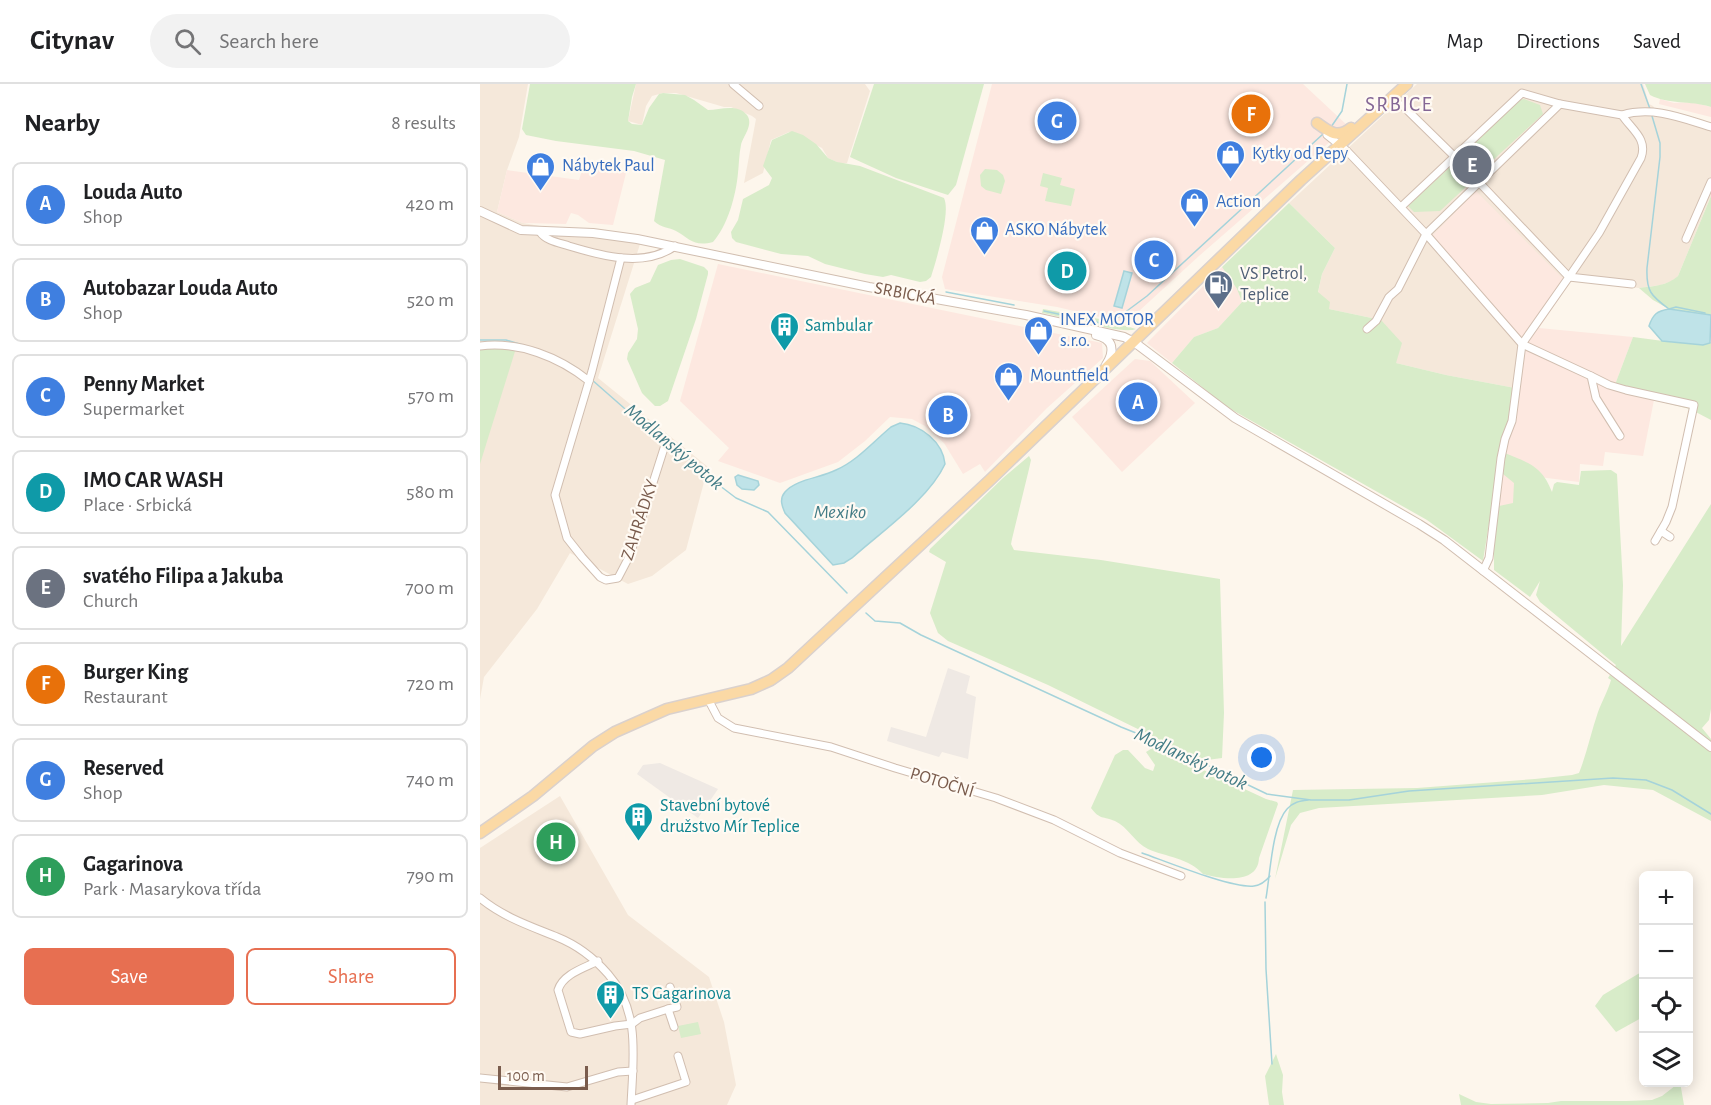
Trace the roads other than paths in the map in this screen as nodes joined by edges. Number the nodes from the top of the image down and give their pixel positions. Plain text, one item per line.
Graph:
1 (733, 84) edge
2 (1407, 84) edge
3 (1396, 93) junction
4 (1560, 104) junction
5 (1402, 105) dead end
6 (759, 106) dead end
7 (1622, 115) junction
8 (1317, 123) dead end
9 (1711, 127) edge
10 (1327, 135) dead end
11 (1339, 145) junction
12 (1455, 157) junction
13 (1479, 182) junction
14 (1711, 182) edge
15 (1401, 207) junction
16 (480, 211) edge
17 (540, 232) junction
18 (1426, 234) junction
19 (1686, 239) dead end
20 (675, 246) junction
21 (621, 258) junction
22 (1569, 277) junction
23 (1632, 284) dead end
24 (1077, 326) junction
25 (1367, 329) dead end
26 (1134, 342) junction
27 (1522, 344) junction
28 (480, 346) edge
29 (1102, 372) junction
30 (1591, 376) junction
31 (589, 381) junction
32 (1620, 436) dead end
33 (665, 445) dead end
34 (1661, 531) junction
35 (1670, 537) dead end
36 (1655, 541) dead end
37 (1483, 571) junction
38 (708, 699) junction
39 (1711, 747) edge
40 (480, 833) edge
41 (1181, 876) dead end
42 (480, 898) edge
43 (598, 961) junction
44 (670, 987) dead end
45 (668, 1009) junction
46 (632, 1024) junction
47 (674, 1027) dead end
48 (678, 1056) dead end
49 (633, 1071) junction
50 (480, 1078) edge
51 (632, 1102) edge

1 - 6 street
2 - 3 main road
3 - 8 main road
3 - 11 main road
4 - 7 street
4 - 12 street
4 - 13 street
5 - 12 street
7 - 9 street
7 - 22 street
10 - 11 street
11 - 15 street
11 - 26 main road
12 - 13 street
12 - 15 street
13 - 18 street
13 - 22 street
14 - 19 street
15 - 18 street
16 - 17 street, SRBICKÁ
17 - 20 street, SRBICKÁ
17 - 21 street, SRBICKÁ
18 - 25 street
18 - 27 street
20 - 21 street, SRBICKÁ
20 - 24 street, SRBICKÁ
21 - 31 street, ZAHRÁDKY
22 - 23 street
22 - 27 street
24 - 26 street, SRBICKÁ
24 - 29 street
26 - 29 main road
26 - 37 street, SRBICKÁ
27 - 30 street
27 - 37 street
28 - 31 street
29 - 38 main road
30 - 32 street
30 - 34 street
31 - 33 street, ZAHRÁDKY
34 - 35 street
34 - 36 street
37 - 39 street, SRBICKÁ
38 - 40 main road
38 - 41 street, POTOČNÍ
42 - 43 street
43 - 46 street
43 - 46 street
44 - 45 street
45 - 46 street
45 - 47 street
46 - 49 street
48 - 51 street
49 - 50 street
49 - 51 street

